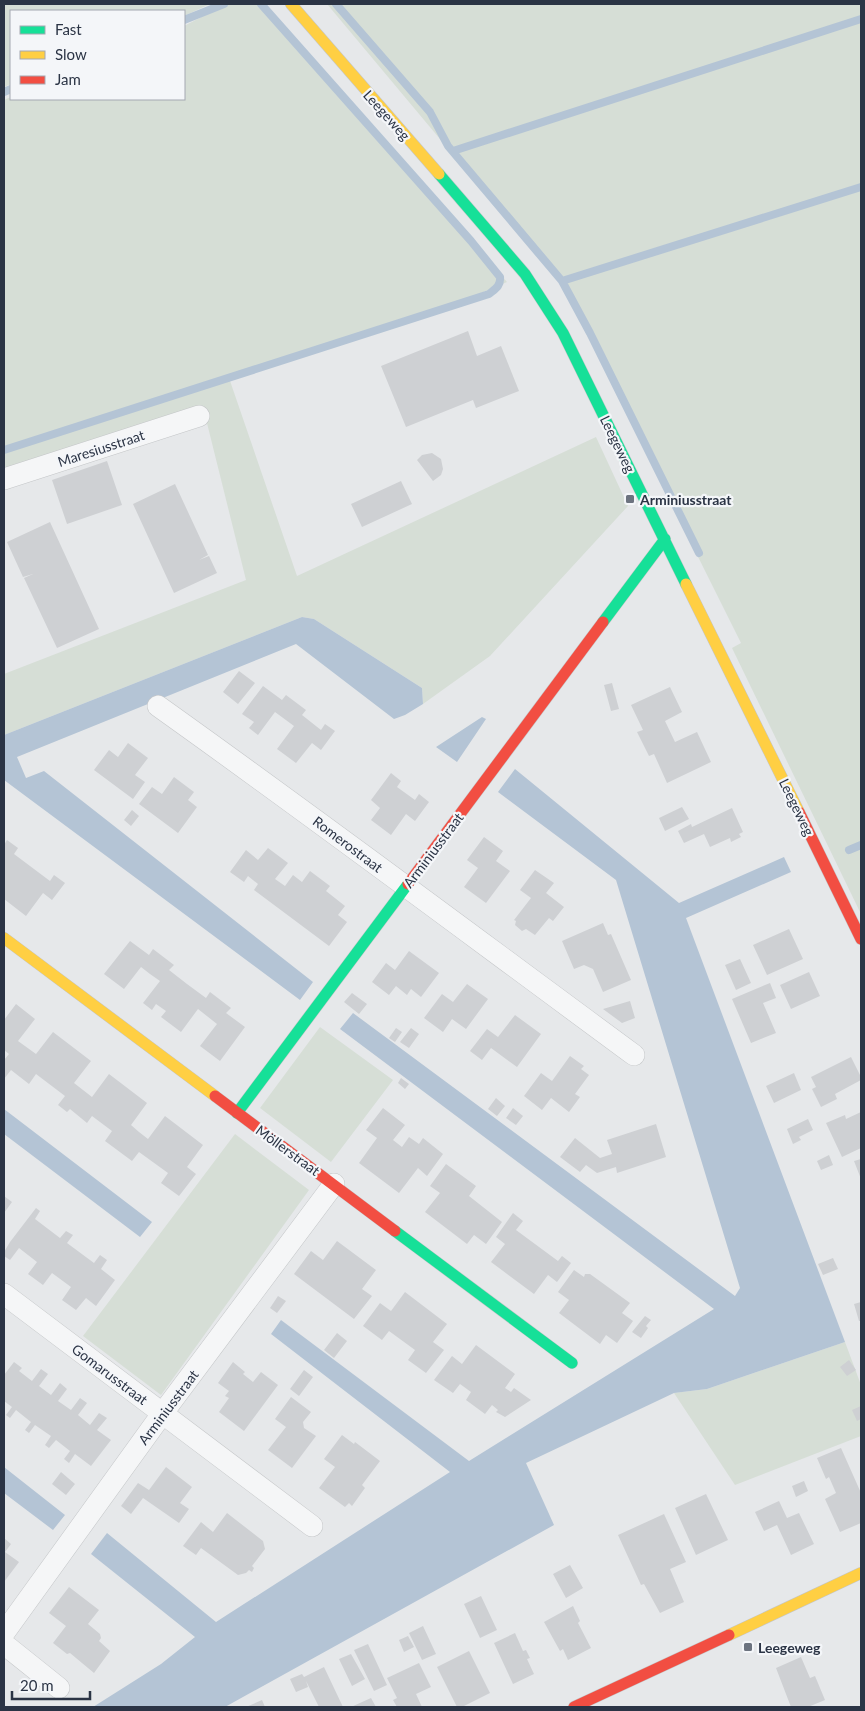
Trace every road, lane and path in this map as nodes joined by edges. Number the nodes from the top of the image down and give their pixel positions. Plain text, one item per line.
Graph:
1 (291, 4) edge
2 (199, 416) dead end
3 (4, 479) edge
4 (665, 539) junction
5 (158, 706) dead end
6 (406, 887) junction
7 (4, 938) edge
8 (861, 939) edge
9 (634, 1055) dead end
10 (237, 1113) junction
11 (334, 1184) junction
12 (4, 1294) edge
13 (572, 1363) dead end
14 (162, 1414) junction
15 (312, 1526) dead end
16 (861, 1572) edge
17 (4, 1633) edge
18 (4, 1644) edge
19 (59, 1688) dead end
20 (574, 1707) edge

1 - 4 street, Leegeweg
2 - 3 street, Maresiusstraat
4 - 6 street, Arminiusstraat
4 - 8 street, Leegeweg
5 - 6 street, Romerostraat
6 - 9 street, Romerostraat
6 - 10 street, Arminiusstraat
7 - 10 street, Möllerstraat
10 - 11 street, Möllerstraat
11 - 13 street, Möllerstraat
11 - 14 street, Arminiusstraat
12 - 14 street, Gomarusstraat
14 - 15 street, Gomarusstraat
14 - 17 street, Arminiusstraat
16 - 20 street
18 - 19 street

